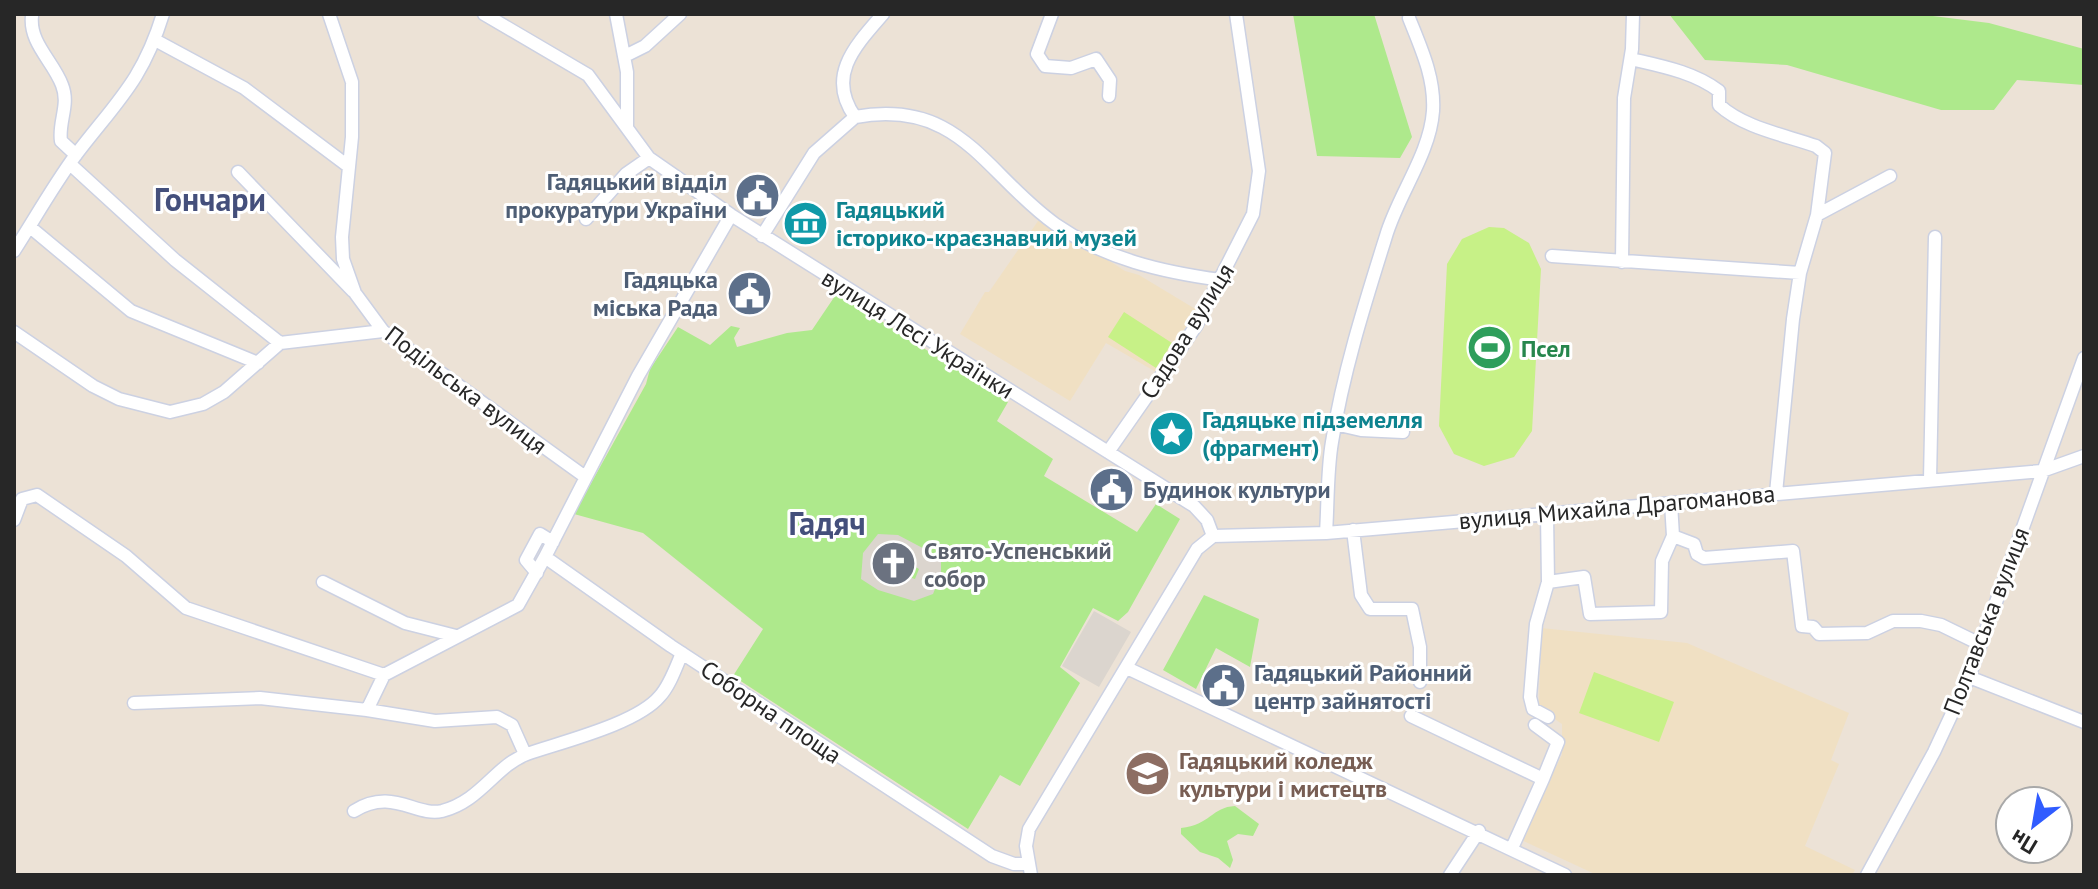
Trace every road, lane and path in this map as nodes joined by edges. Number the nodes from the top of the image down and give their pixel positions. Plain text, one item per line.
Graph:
1 (163, 14) edge
2 (329, 14) edge
3 (484, 14) edge
4 (616, 14) edge
5 (680, 14) edge
6 (883, 14) edge
7 (1052, 14) edge
8 (1236, 14) edge
9 (1633, 14) edge
10 (32, 16) dead end
11 (1409, 18) dead end
12 (155, 40) junction
13 (625, 56) junction
14 (1631, 59) junction
15 (1109, 96) dead end
16 (855, 117) junction
17 (627, 126) junction
18 (649, 158) junction
19 (73, 160) junction
20 (348, 166) junction
21 (238, 172) dead end
22 (1890, 176) dead end
23 (731, 215) junction
24 (1817, 215) junction
25 (586, 219) dead end
26 (30, 227) junction
27 (762, 236) junction
28 (1935, 237) dead end
29 (14, 251) edge
30 (1552, 256) dead end
31 (1622, 262) junction
32 (1800, 273) junction
33 (1221, 280) junction
34 (355, 293) junction
35 (383, 331) junction
36 (14, 332) edge
37 (280, 343) junction
38 (2084, 358) edge
39 (258, 363) junction
40 (1335, 424) junction
41 (1403, 432) dead end
42 (1108, 452) junction
43 (2084, 456) edge
44 (2042, 471) junction
45 (584, 476) junction
46 (1930, 480) junction
47 (1776, 493) junction
48 (1671, 503) junction
49 (1547, 514) junction
50 (14, 520) edge
51 (1353, 530) junction
52 (1326, 533) junction
53 (1213, 536) junction
54 (1673, 536) junction
55 (553, 542) junction
56 (545, 557) junction
57 (537, 573) junction
58 (323, 582) dead end
59 (1548, 582) junction
60 (456, 636) junction
61 (1980, 644) junction
62 (682, 653) junction
63 (1127, 668) junction
64 (384, 675) junction
65 (1969, 677) junction
66 (1420, 682) dead end
67 (134, 703) dead end
68 (367, 710) junction
69 (1411, 716) dead end
70 (1548, 717) dead end
71 (2084, 722) edge
72 (1535, 725) dead end
73 (525, 754) junction
74 (1543, 779) junction
75 (354, 811) dead end
76 (1479, 831) junction
77 (1512, 848) junction
78 (1029, 870) edge
79 (1450, 875) edge
80 (1565, 875) edge
81 (1867, 875) edge

1 - 12 street
2 - 20 street, Подільська вулиця
3 - 17 street, вулиця Лесі Українки
4 - 13 street
5 - 13 street
6 - 16 street
7 - 15 street
8 - 33 street, Садова вулиця
9 - 14 street
10 - 19 street
11 - 40 street
12 - 19 street
12 - 20 street
13 - 17 street
14 - 24 street
14 - 31 street
16 - 27 street
16 - 33 street
17 - 18 street, вулиця Лесі Українки
18 - 23 street, вулиця Лесі Українки
18 - 25 street
19 - 26 street
19 - 37 street
20 - 34 street, Подільська вулиця
21 - 34 street
22 - 24 street
23 - 27 street, вулиця Лесі Українки
23 - 45 street
24 - 32 street
26 - 29 street
26 - 39 street
27 - 42 street, вулиця Лесі Українки
28 - 46 street
30 - 31 street
31 - 32 street
32 - 47 street
33 - 42 street, Садова вулиця
34 - 35 street, Подільська вулиця
35 - 37 street
35 - 45 street, Подільська вулиця
36 - 39 street
37 - 39 street
38 - 44 street, Полтавська вулиця
40 - 41 street
40 - 52 street
42 - 53 street, вулиця Лесі Українки
43 - 44 street, вулиця Михайла Драгоманова
44 - 46 street, вулиця Михайла Драгоманова
44 - 61 street, Полтавська вулиця
45 - 55 street
46 - 47 street, вулиця Михайла Драгоманова
47 - 48 street, вулиця Михайла Драгоманова
48 - 49 street, вулиця Михайла Драгоманова
48 - 54 street
49 - 51 street, вулиця Михайла Драгоманова
49 - 59 street
50 - 64 street
51 - 52 street, вулиця Михайла Драгоманова
51 - 66 street
52 - 53 street, вулиця Михайла Драгоманова
53 - 63 street, Соборна площа
54 - 59 street
54 - 61 street
55 - 56 street
55 - 57 street
56 - 57 street
56 - 62 street, Соборна площа
57 - 60 street
58 - 60 street
59 - 70 street
60 - 64 street
61 - 65 street, Полтавська вулиця
62 - 73 street
62 - 78 street, Соборна площа
63 - 76 street
63 - 78 street, Соборна площа
64 - 68 street
65 - 71 street
65 - 81 street, Полтавська вулиця
67 - 68 street
68 - 73 street
69 - 74 street
72 - 74 street
73 - 75 street
74 - 77 street
76 - 77 street
76 - 79 street
77 - 80 street

